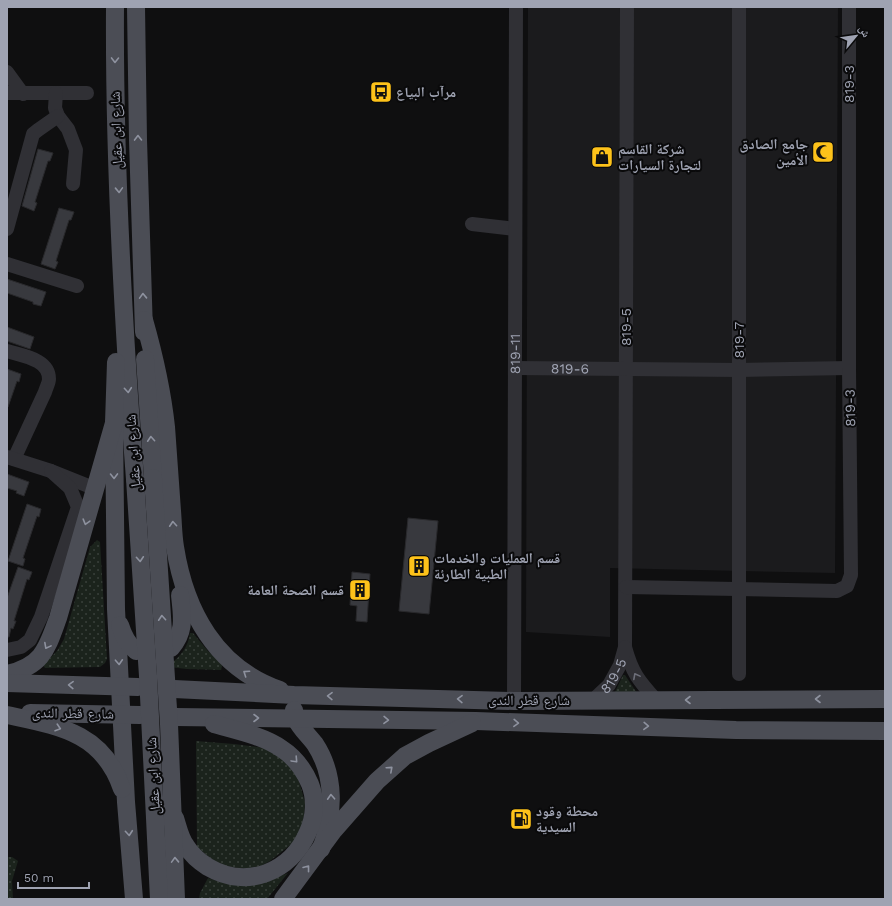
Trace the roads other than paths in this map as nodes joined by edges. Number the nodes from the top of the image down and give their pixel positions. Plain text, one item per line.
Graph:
1 (112, 7) edge
2 (115, 7) edge
3 (516, 7) edge
4 (627, 7) edge
5 (739, 7) edge
6 (849, 7) edge
7 (137, 8) edge
8 (115, 34) junction
9 (7, 72) edge
10 (7, 93) edge
11 (56, 93) junction
12 (87, 93) dead end
13 (23, 94) junction
14 (58, 116) junction
15 (73, 184) dead end
16 (472, 224) dead end
17 (7, 229) edge
18 (515, 229) junction
19 (122, 263) junction
20 (7, 264) edge
21 (77, 286) dead end
22 (144, 320) junction
23 (7, 352) edge
24 (515, 368) junction
25 (849, 368) junction
26 (626, 369) junction
27 (739, 370) junction
28 (114, 423) junction
29 (10, 458) edge
30 (51, 471) junction
31 (96, 489) junction
32 (175, 547) junction
33 (626, 587) junction
34 (739, 589) junction
35 (116, 609) junction
36 (625, 647) junction
37 (171, 648) dead end
38 (7, 650) edge
39 (136, 651) dead end
40 (7, 674) edge
41 (739, 674) dead end
42 (7, 683) edge
43 (120, 686) junction
44 (885, 686) edge
45 (138, 687) dead end
46 (174, 689) dead end
47 (294, 695) junction
48 (847, 699) junction
49 (885, 699) edge
50 (593, 700) junction
51 (656, 700) junction
52 (514, 701) junction
53 (7, 712) edge
54 (121, 714) junction
55 (7, 715) edge
56 (140, 715) dead end
57 (175, 717) dead end
58 (196, 718) junction
59 (295, 718) junction
60 (476, 721) junction
61 (885, 731) edge
62 (126, 802) junction
63 (173, 812) junction
64 (321, 849) junction
65 (134, 899) edge
66 (159, 899) edge
67 (176, 899) edge
68 (283, 899) edge

1 - 8 main road
2 - 8 main road, شارع ابن عقيل
3 - 18 street, 819-11
4 - 26 street, 819-5
5 - 27 street, 819-7
6 - 25 street, 819-3
22 -> 7 main road, شارع ابن عقيل
8 -> 19 main road, شارع ابن عقيل
9 - 13 street
10 - 13 street
11 - 12 street
11 - 13 street
11 - 14 street
14 - 15 street
14 - 17 street
16 - 18 street
18 - 24 street, 819-11
19 - 28 main road
19 -> 66 main road, شارع ابن عقيل, bridge
20 - 21 street
32 -> 22 main road
63 -> 22 main road, شارع ابن عقيل, bridge
23 - 29 street
24 - 26 street, 819-6
24 - 52 street, 819-11
25 - 27 street, 819-6
25 - 34 street, 819-3
26 - 27 street, 819-6
26 - 33 street, 819-5
27 - 34 street, 819-7
28 - 31 main road
28 -> 35 main road
29 - 30 street
30 - 31 street
30 - 38 street
31 -> 40 main road
32 - 37 main road
47 -> 32 main road
33 - 34 street, 819-3
33 - 36 street, 819-5
34 - 41 street, 819-7
35 - 39 main road
35 -> 43 main road
36 - 50 street, 819-5
51 -> 36 street, 819-5
43 -> 42 main road, شارع قطر الندى
43 - 45 main road, شارع قطر الندى
43 - 54 main road
44 - 48 main road
46 - 47 main road, شارع قطر الندى
52 -> 47 main road, شارع قطر الندى
47 - 59 main road
48 - 49 main road, شارع قطر الندى
48 -> 51 main road, شارع قطر الندى
50 - 51 main road, شارع قطر الندى
50 - 52 main road, شارع قطر الندى
53 - 54 main road, شارع قطر الندى
54 - 56 main road, شارع قطر الندى
54 - 62 main road
55 -> 62 main road
57 - 58 main road, شارع قطر الندى
58 -> 59 main road, شارع قطر الندى
58 -> 63 main road
59 -> 60 main road, شارع قطر الندى
64 -> 59 main road
60 -> 61 main road, شارع قطر الندى
64 -> 60 main road
62 -> 65 main road
67 -> 63 main road, شارع ابن عقيل, bridge
68 -> 64 main road

